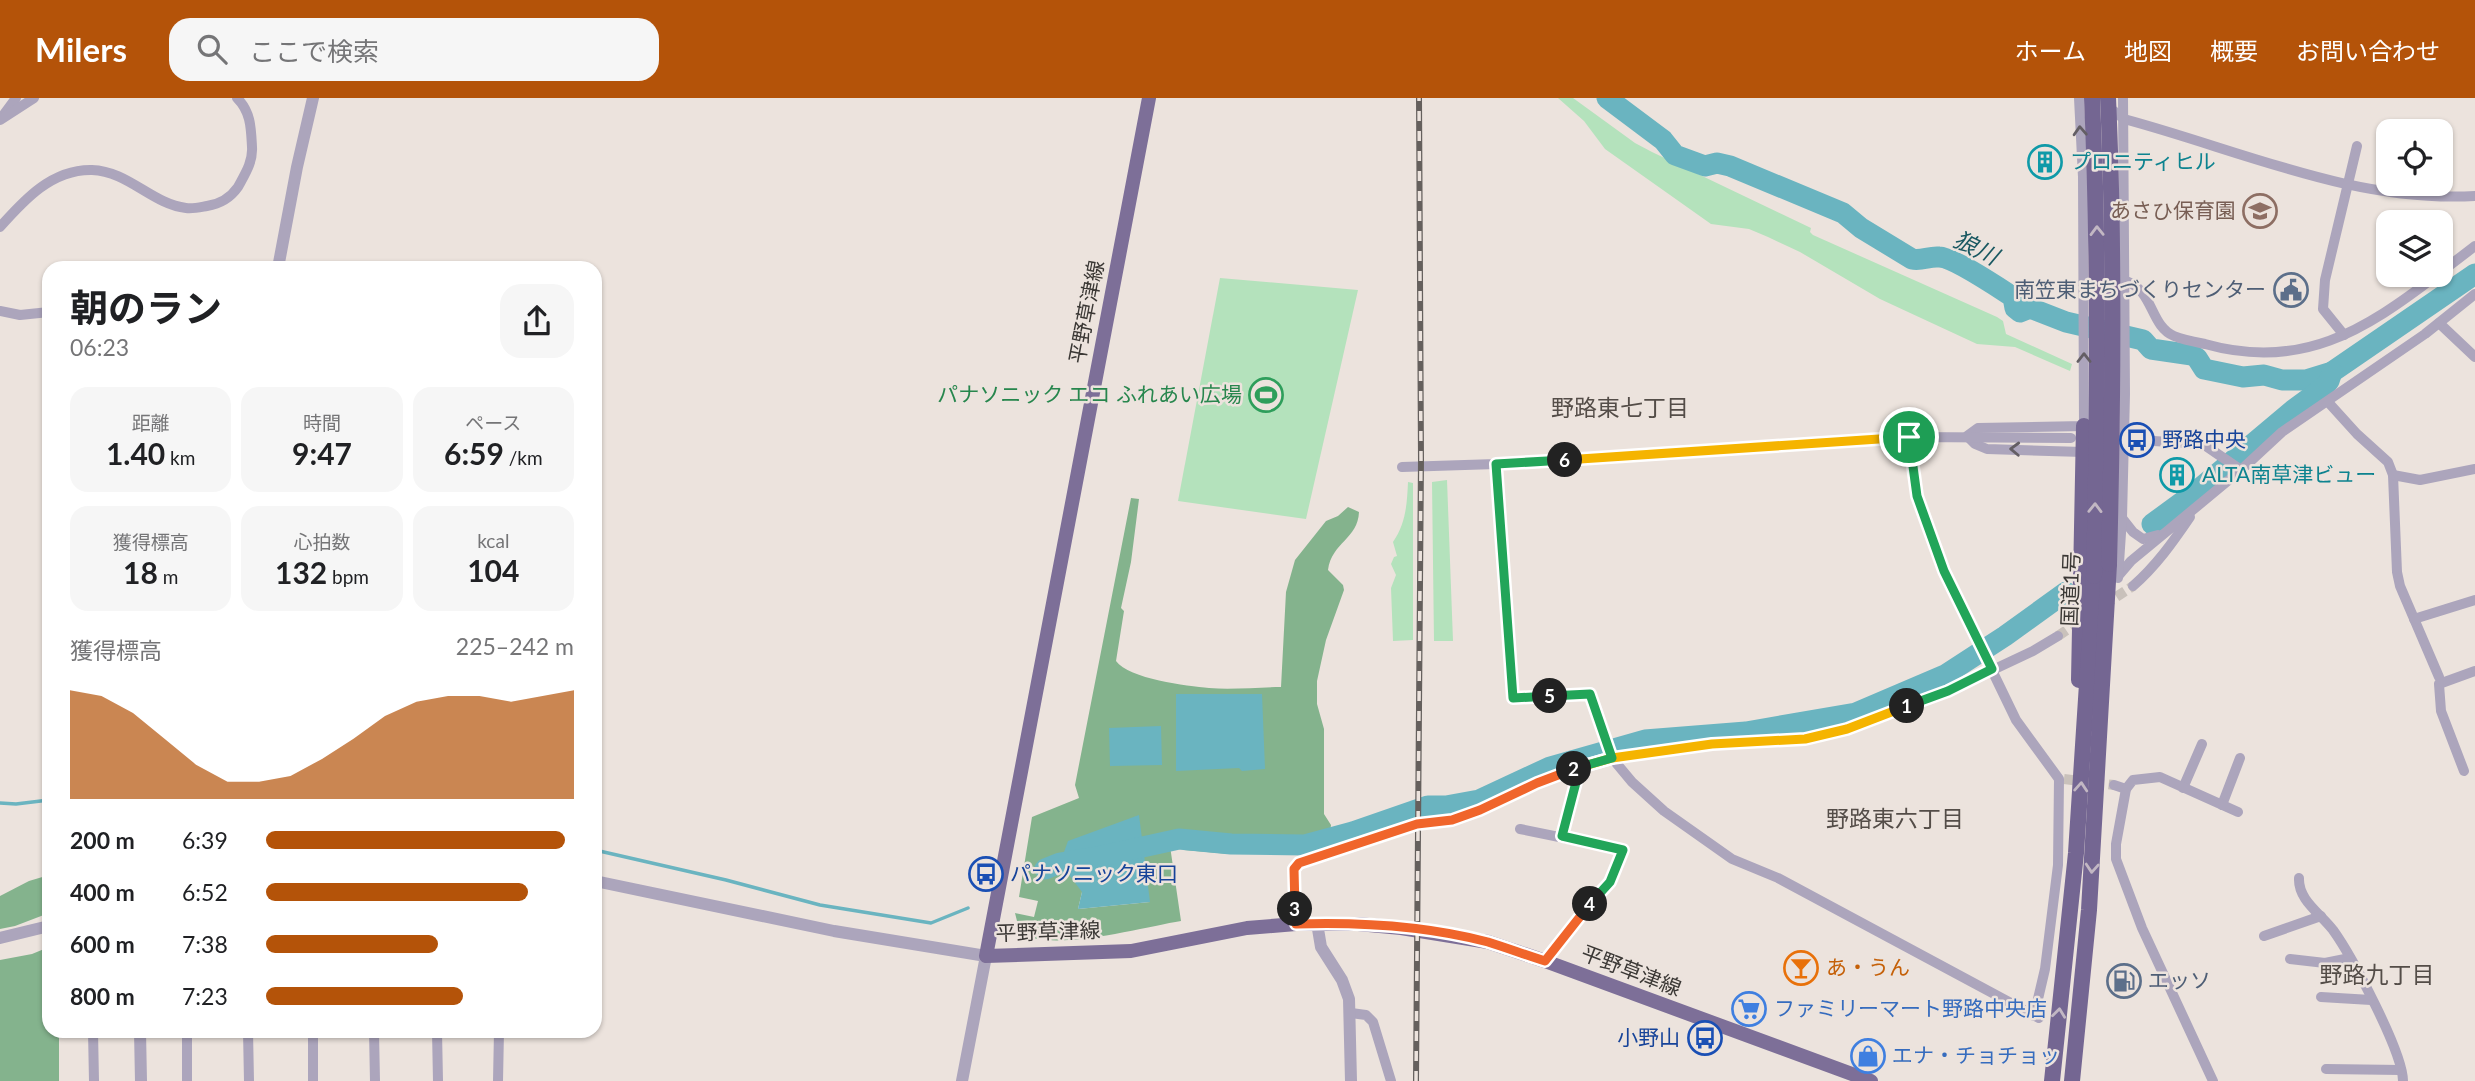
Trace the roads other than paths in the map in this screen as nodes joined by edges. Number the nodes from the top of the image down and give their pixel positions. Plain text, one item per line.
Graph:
1 (16, 98) edge
2 (34, 98) edge
3 (237, 98) edge
4 (313, 98) edge
5 (1149, 98) edge
6 (2079, 98) edge
7 (2094, 98) edge
8 (2108, 98) edge
9 (2123, 98) edge
10 (2124, 119) junction
11 (0, 120) edge
12 (2357, 146) dead end
13 (2349, 184) junction
14 (2475, 196) edge
15 (0, 228) edge
16 (2475, 246) edge
17 (2125, 259) junction
18 (279, 261) edge
19 (2453, 262) edge
20 (2084, 265) junction
21 (2126, 281) junction
22 (2420, 287) edge
23 (2475, 294) edge
24 (0, 310) edge
25 (42, 313) edge
26 (2439, 323) junction
27 (2344, 335) junction
28 (2475, 357) edge
29 (2328, 402) junction
30 (2084, 426) junction
31 (1967, 436) junction
32 (1909, 437) junction
33 (2071, 438) dead end
34 (2137, 440) dead end
35 (2083, 452) junction
36 (1496, 464) junction
37 (1402, 467) dead end
38 (2475, 469) edge
39 (2241, 470) junction
40 (2393, 475) junction
41 (2194, 510) junction
42 (2122, 518) junction
43 (2162, 534) junction
44 (2113, 571) junction
45 (2133, 586) tunnel mouth
46 (2475, 600) edge
47 (2414, 619) junction
48 (2058, 636) tunnel mouth
49 (1992, 669) junction
50 (2475, 671) edge
51 (2439, 677) dead end
52 (2093, 726) junction
53 (2202, 744) dead end
54 (1610, 751) junction
55 (2240, 758) dead end
56 (1580, 767) junction
57 (2464, 771) dead end
58 (2114, 785) tunnel mouth
59 (2183, 788) junction
60 (2126, 789) junction
61 (2222, 805) junction
62 (2238, 812) dead end
63 (1520, 829) dead end
64 (1562, 838) junction
65 (2067, 866) junction
66 (2299, 878) dead end
67 (602, 882) edge
68 (2321, 916) junction
69 (1317, 923) junction
70 (1296, 924) junction
71 (42, 928) edge
72 (2264, 936) dead end
73 (0, 938) edge
74 (986, 957) junction
75 (2350, 958) junction
76 (2290, 959) dead end
77 (1545, 961) junction
78 (2321, 998) dead end
79 (2371, 1000) junction
80 (1351, 1013) junction
81 (93, 1038) edge
82 (140, 1038) edge
83 (187, 1038) edge
84 (248, 1038) edge
85 (313, 1038) edge
86 (374, 1038) edge
87 (437, 1038) edge
88 (499, 1038) edge
89 (2326, 1069) dead end
90 (2401, 1070) junction
91 (94, 1081) edge
92 (141, 1081) edge
93 (187, 1081) edge
94 (249, 1081) edge
95 (313, 1081) edge
96 (375, 1081) edge
97 (438, 1081) edge
98 (498, 1081) edge
99 (962, 1081) edge
100 (1351, 1081) edge
101 (1391, 1081) edge
102 (1871, 1081) edge
103 (2052, 1081) edge
104 (2072, 1081) edge
105 (2213, 1081) edge
106 (2403, 1081) edge

1 - 11 street
2 - 11 street
3 - 15 street
4 - 18 street
5 - 74 main road, 平野草津線
20 -> 6 street
7 - 10 street
52 -> 7 highway, 国道1号, bridge
8 - 44 highway, 国道1号, bridge
9 - 10 street
10 - 13 street
10 - 17 street
12 - 13 street
13 - 14 street
13 - 27 street
16 - 19 street
17 - 20 street
17 - 21 street
30 -> 20 street
21 - 27 street
21 - 42 street
22 - 27 street
23 - 26 street
24 - 25 street
26 - 28 street
26 - 29 street
29 - 39 street
29 - 40 street
30 - 31 street
30 - 35 highway
31 - 32 street
31 - 33 street
35 -> 31 street
32 - 36 street
32 - 49 street
34 - 39 street
35 - 52 highway
36 - 37 street
36 - 54 street
38 - 40 street
39 - 41 street
40 - 47 street
41 - 43 street
41 - 45 street
42 - 43 street
42 - 44 street
43 - 44 street
44 - 52 highway, 国道1号
46 - 47 street
47 - 51 street
48 - 49 street
49 - 54 street
49 - 65 street
50 - 57 street
65 -> 52 highway, 国道1号
52 -> 104 highway, 国道1号
53 - 59 street
54 - 56 street
54 - 65 street
55 - 61 street
56 - 64 street
56 - 70 street
58 - 60 street
59 - 60 street
59 - 61 street
60 - 105 street
61 - 62 street
63 - 64 street
64 - 77 street
103 -> 65 highway, 国道1号
66 - 68 street
67 - 74 street
68 - 72 street
68 - 75 street
69 - 70 main road, 平野草津線
69 - 77 main road, 平野草津線
69 - 80 street
70 - 74 main road, 平野草津線
71 - 73 street
74 - 99 street
75 - 76 street
75 - 79 street
77 - 102 main road, 平野草津線
78 - 79 street
79 - 90 street
80 - 100 street
80 - 101 street
81 - 91 street
82 - 92 street
83 - 93 street
84 - 94 street
85 - 95 street
86 - 96 street
87 - 97 street
88 - 98 street
89 - 90 street
90 - 106 street

